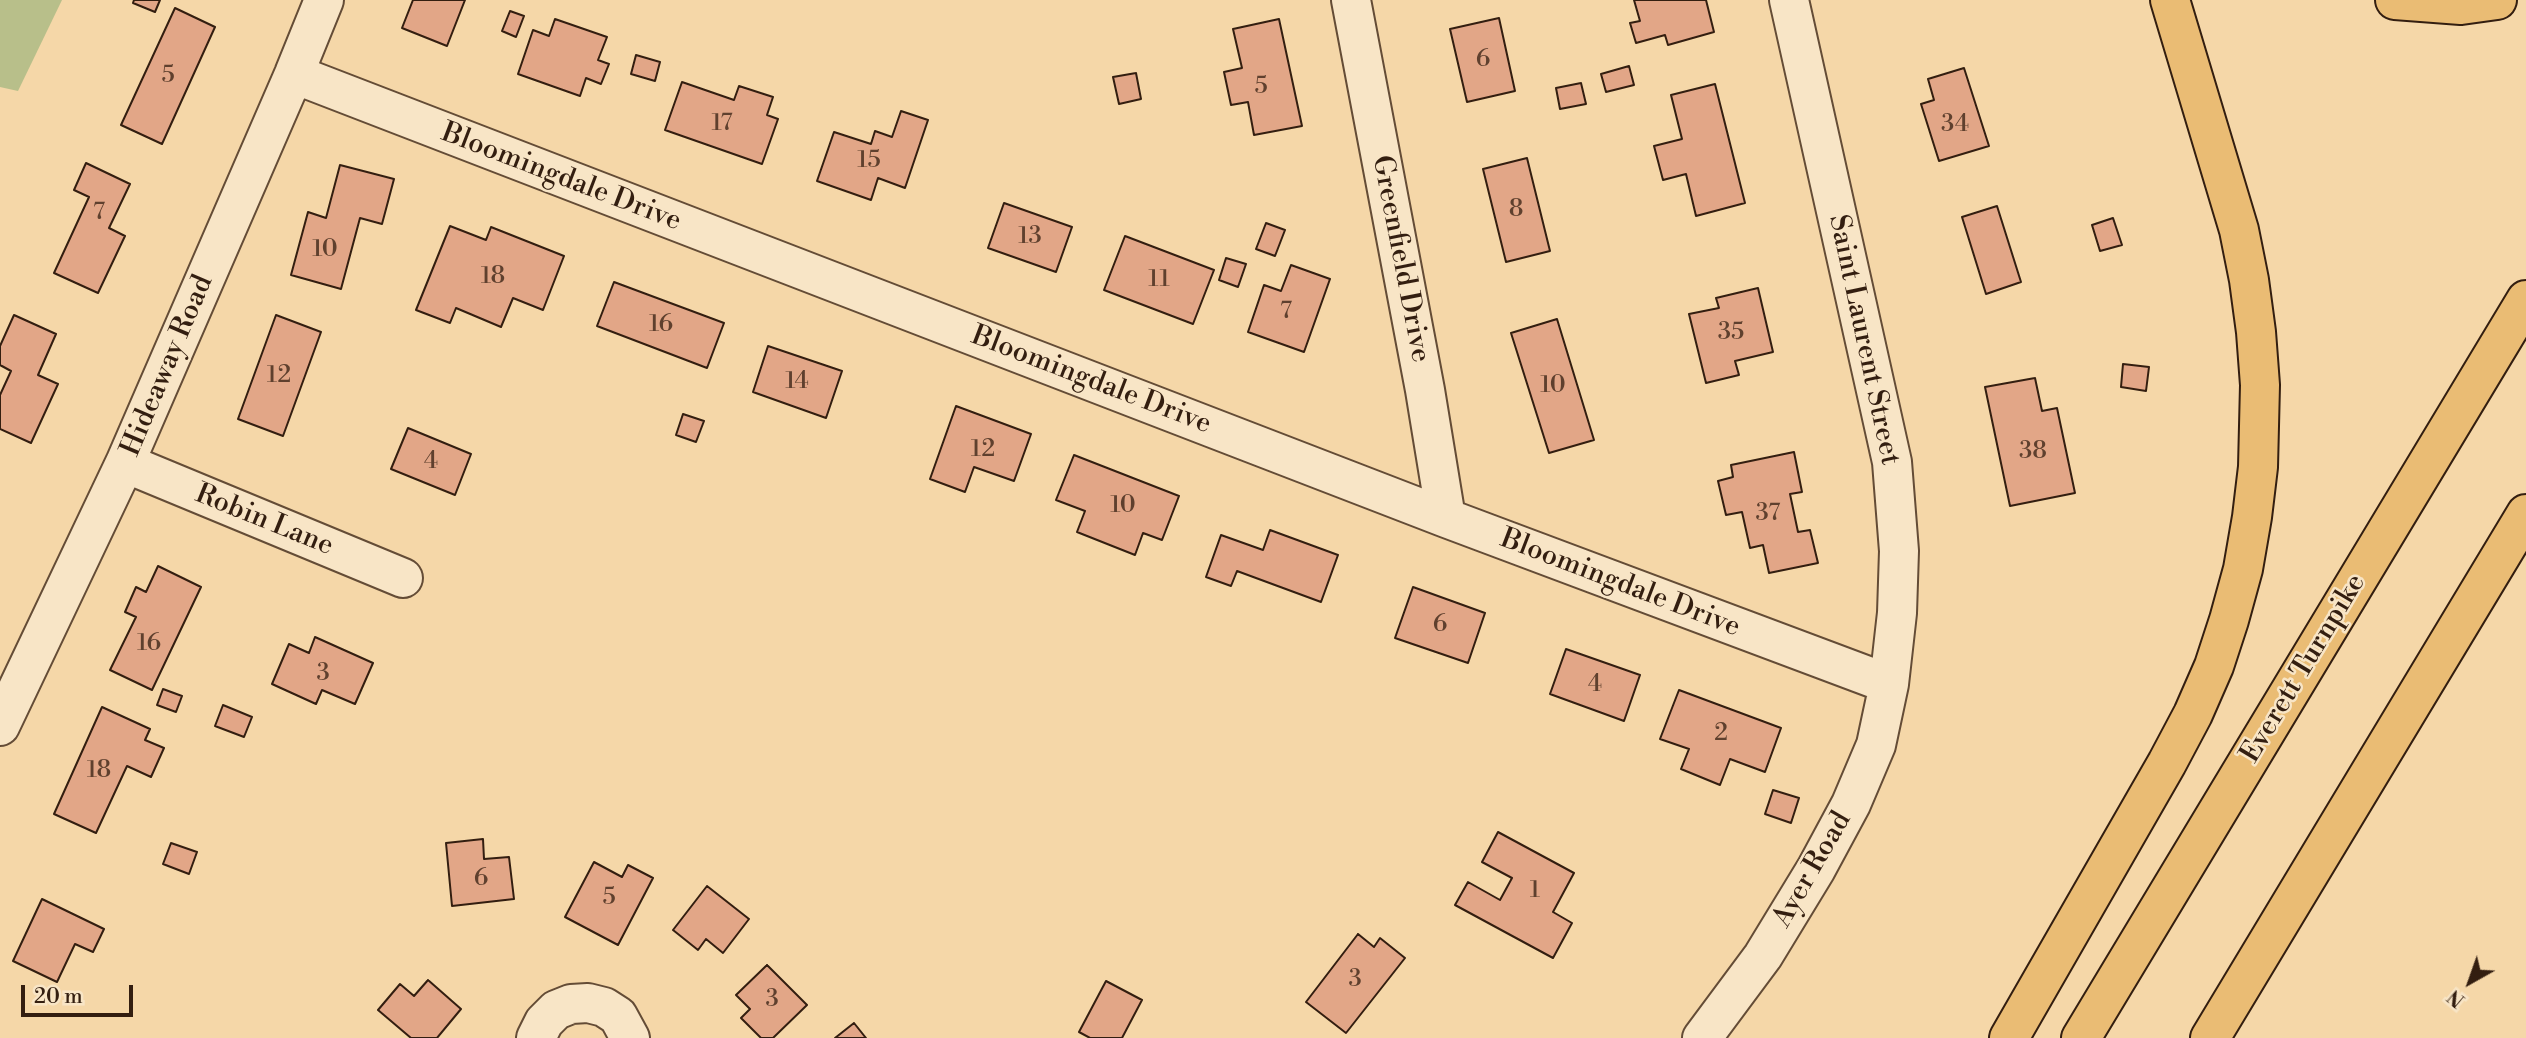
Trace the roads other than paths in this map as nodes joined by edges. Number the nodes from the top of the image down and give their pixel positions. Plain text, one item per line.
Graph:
1 (324, 0) edge
2 (1351, 0) edge
3 (1789, 0) edge
4 (2170, 0) edge
5 (2396, 0) edge
6 (2497, 0) edge
7 (294, 75) junction
8 (2526, 300) edge
9 (125, 463) junction
10 (2526, 514) edge
11 (1446, 518) junction
12 (403, 578) dead end
13 (1889, 684) junction
14 (0, 726) edge
15 (536, 1038) edge
16 (630, 1038) edge
17 (1702, 1038) edge
18 (2009, 1038) edge
19 (2081, 1038) edge
20 (2210, 1038) edge

1 - 7 street, Hideaway Road
2 - 11 street, Greenfield Drive
3 - 13 street, Saint Laurent Street
4 - 18 highway
5 - 6 highway
7 - 9 street, Hideaway Road
7 - 11 street, Bloomingdale Drive
8 - 19 highway, Everett Turnpike
9 - 12 street, Robin Lane
9 - 14 street, Hideaway Road
10 - 20 highway
11 - 13 street, Bloomingdale Drive
13 - 17 street, Ayer Road
15 - 16 street

